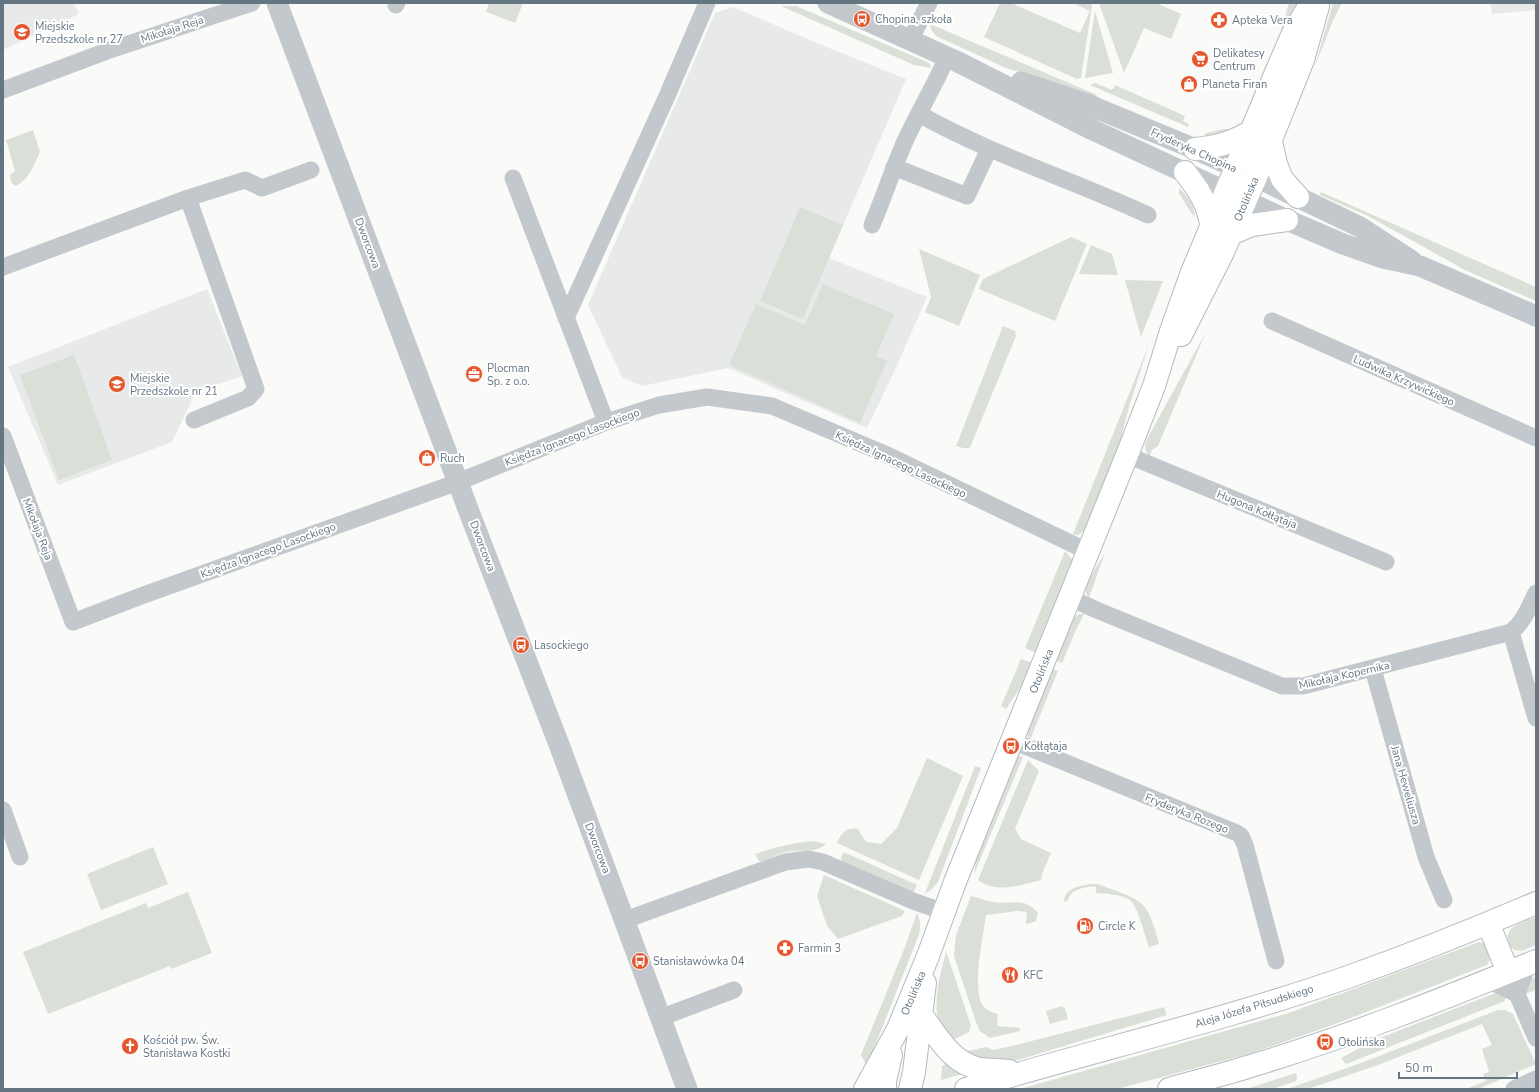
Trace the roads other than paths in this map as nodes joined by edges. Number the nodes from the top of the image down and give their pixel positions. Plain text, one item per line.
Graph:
1 (252, 3) edge
2 (277, 3) edge
3 (707, 3) edge
4 (828, 3) edge
5 (929, 3) edge
6 (1311, 3) edge
7 (1319, 3) edge
8 (910, 40) junction
9 (952, 59) junction
10 (3, 90) edge
11 (919, 114) junction
12 (1250, 132) junction
13 (1270, 141) junction
14 (989, 149) junction
15 (1195, 149) junction
16 (894, 167) junction
17 (1236, 169) junction
18 (311, 170) dead end
19 (1184, 172) junction
20 (1256, 177) junction
21 (513, 178) dead end
22 (1236, 196) junction
23 (188, 198) junction
24 (1298, 198) junction
25 (1148, 215) dead end
26 (1287, 220) junction
27 (872, 225) dead end
28 (1222, 230) junction
29 (1420, 266) junction
30 (3, 267) edge
31 (1536, 316) edge
32 (566, 318) junction
33 (1272, 321) dead end
34 (194, 420) dead end
35 (606, 422) junction
36 (3, 436) edge
37 (1536, 438) edge
38 (1128, 455) junction
39 (458, 482) junction
40 (1089, 552) junction
41 (1386, 562) dead end
42 (1536, 593) edge
43 (1070, 598) junction
44 (73, 622) joint
45 (1511, 632) junction
46 (1373, 669) junction
47 (1536, 718) edge
48 (1013, 741) junction
49 (3, 810) edge
50 (20, 857) dead end
51 (1444, 900) dead end
52 (1536, 903) edge
53 (944, 912) junction
54 (625, 920) junction
55 (1488, 923) junction
56 (928, 956) junction
57 (1276, 962) dead end
58 (1532, 962) edge
59 (1508, 972) junction
60 (1488, 980) junction
61 (734, 990) dead end
62 (1517, 994) junction
63 (921, 1014) junction
64 (660, 1018) junction
65 (898, 1029) junction
66 (1536, 1038) edge
67 (1022, 1072) junction
68 (1536, 1079) edge
69 (687, 1089) edge
70 (865, 1089) edge
71 (885, 1089) edge
72 (910, 1089) edge
73 (966, 1089) edge
74 (1169, 1089) edge
75 (1514, 1089) edge

1 - 10 street, Mikołaja Reja
2 - 39 street, Dworcowa
3 - 32 street
4 - 8 street, Fryderyka Chopina
5 - 8 street
6 - 12 main road, Otolińska
7 - 13 main road, Otolińska
8 - 9 street, Fryderyka Chopina
9 - 11 street
9 - 15 street, Fryderyka Chopina
9 - 19 street, Fryderyka Chopina
11 - 14 street
11 - 16 street
12 - 15 main road
12 - 17 main road, Otolińska
13 - 20 main road, Otolińska
13 - 24 main road
14 - 16 street
14 - 25 street
15 - 17 street, Fryderyka Chopina
16 - 27 street
17 - 20 street, Fryderyka Chopina
17 - 22 main road, Otolińska
18 - 23 street
19 - 22 street, Fryderyka Chopina
19 - 28 main road
20 - 22 main road, Otolińska
20 - 24 street, Fryderyka Chopina
21 - 32 street
22 - 26 street, Fryderyka Chopina
22 - 28 main road, Otolińska
23 - 30 street
23 - 34 street
24 - 29 street, Fryderyka Chopina
26 - 28 main road
26 - 29 street, Fryderyka Chopina
28 - 38 main road, Otolińska
29 - 31 street, Fryderyka Chopina
32 - 35 street
33 - 37 street, Ludwika Krzywickiego
35 - 39 street, Księdza Ignacego Lasockiego
35 - 40 street, Księdza Ignacego Lasockiego
36 - 44 street, Mikołaja Reja
38 - 40 main road, Otolińska
38 - 41 street, Hugona Kołłątaja
39 - 44 street, Księdza Ignacego Lasockiego
39 - 54 street, Dworcowa
40 - 43 main road, Otolińska
42 - 45 street
43 - 46 street, Mikołaja Kopernika
43 - 48 main road, Otolińska
45 - 46 street, Mikołaja Kopernika
45 - 47 street
46 - 51 street, Jana Heweliusza
48 - 53 main road, Otolińska
48 - 57 street, Fryderyka Rozego
49 - 50 street
52 - 55 main road, Aleja Józefa Piłsudskiego
53 - 54 street
53 - 56 main road, Otolińska
54 - 64 street, Dworcowa
55 - 59 main road
55 - 67 main road, Aleja Józefa Piłsudskiego
56 - 63 main road, Otolińska
56 - 65 main road, Otolińska
58 - 59 main road
58 - 62 street
59 - 60 main road
60 - 62 street
60 - 74 main road
61 - 64 street
62 - 66 street
63 - 67 main road, Otolińska
63 - 72 main road, Otolińska
64 - 69 street, Dworcowa
65 - 70 main road, Otolińska
65 - 71 main road, Otolińska
67 - 73 main road, Aleja Józefa Piłsudskiego
68 - 75 street

